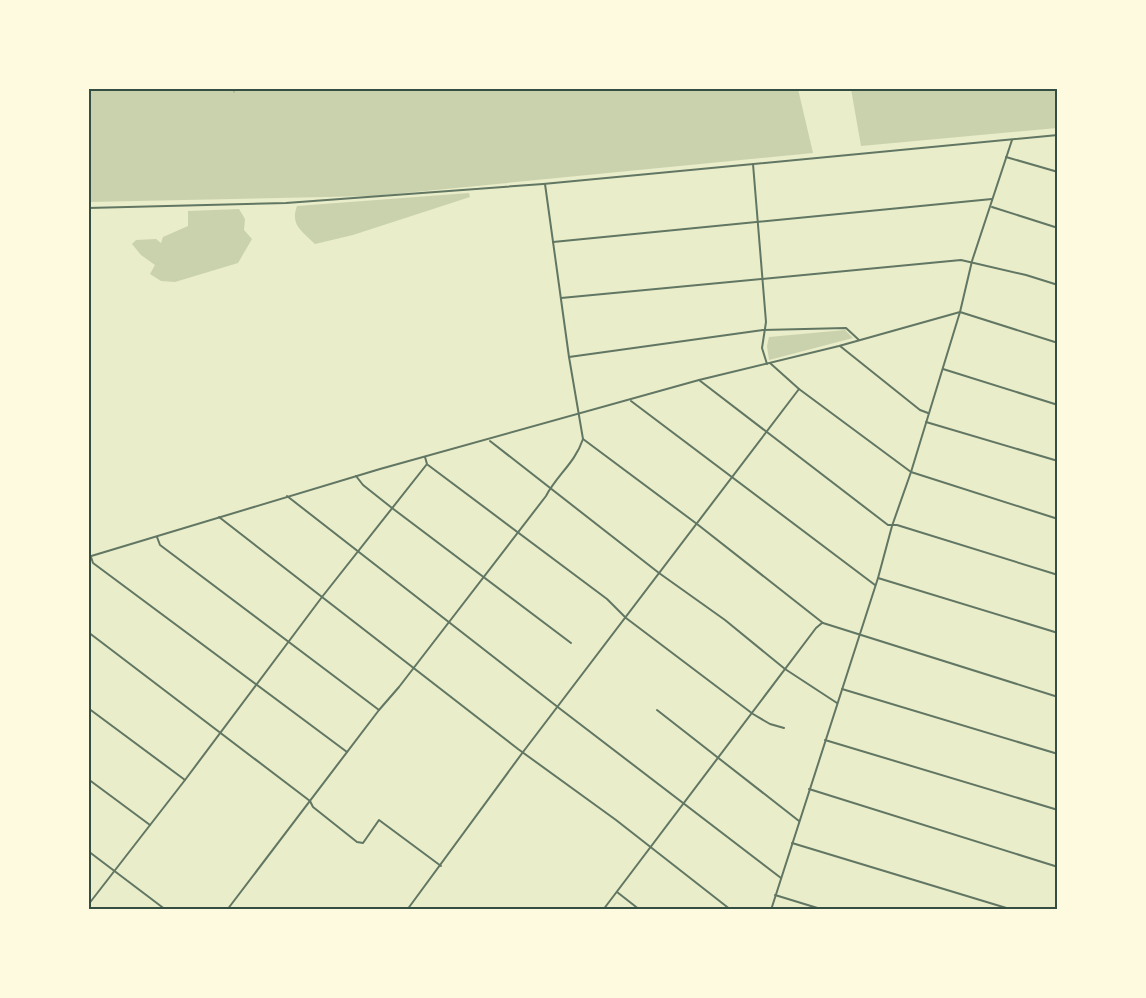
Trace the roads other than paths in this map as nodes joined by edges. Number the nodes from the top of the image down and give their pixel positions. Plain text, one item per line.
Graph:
1 (1058, 135) edge
2 (1012, 140) junction
3 (1006, 157) junction
4 (753, 164) junction
5 (1058, 172) edge
6 (545, 184) junction
7 (992, 199) junction
8 (991, 207) junction
9 (88, 208) edge
10 (757, 222) junction
11 (1058, 228) edge
12 (553, 243) junction
13 (972, 261) junction
14 (762, 278) junction
15 (1058, 285) edge
16 (561, 298) junction
17 (960, 312) junction
18 (765, 331) junction
19 (859, 340) junction
20 (1058, 344) edge
21 (839, 346) junction
22 (569, 357) junction
23 (768, 364) junction
24 (942, 369) junction
25 (699, 380) junction
26 (800, 389) junction
27 (632, 401) junction
28 (1058, 405) edge
29 (928, 413) junction
30 (578, 415) junction
31 (926, 422) junction
32 (766, 433) junction
33 (489, 440) junction
34 (583, 440) junction
35 (425, 457) junction
36 (1058, 461) edge
37 (427, 464) junction
38 (911, 472) junction
39 (356, 476) junction
40 (732, 478) junction
41 (550, 487) junction
42 (287, 496) junction
43 (392, 508) junction
44 (219, 517) junction
45 (1058, 519) edge
46 (696, 524) junction
47 (892, 526) junction
48 (517, 533) junction
49 (157, 537) junction
50 (357, 552) junction
51 (90, 557) edge
52 (659, 573) junction
53 (1058, 574) edge
54 (484, 576) junction
55 (878, 578) junction
56 (875, 585) junction
57 (322, 597) junction
58 (626, 618) junction
59 (449, 622) junction
60 (823, 623) junction
61 (88, 632) edge
62 (1058, 633) edge
63 (859, 634) junction
64 (287, 642) junction
65 (571, 642) dead end
66 (413, 668) junction
67 (785, 669) junction
68 (256, 685) junction
69 (842, 688) junction
70 (1058, 696) edge
71 (837, 703) junction
72 (88, 708) edge
73 (559, 708) junction
74 (379, 710) junction
75 (657, 710) dead end
76 (753, 714) junction
77 (784, 728) dead end
78 (220, 734) junction
79 (825, 740) junction
80 (346, 752) junction
81 (523, 752) junction
82 (1058, 754) edge
83 (719, 758) junction
84 (88, 778) edge
85 (186, 780) junction
86 (809, 789) junction
87 (310, 801) junction
88 (684, 803) junction
89 (1058, 810) edge
90 (799, 820) junction
91 (150, 825) junction
92 (792, 843) junction
93 (651, 847) junction
94 (88, 851) edge
95 (441, 866) junction
96 (1058, 867) edge
97 (114, 870) junction
98 (781, 878) junction
99 (617, 891) junction
100 (776, 895) junction
101 (88, 905) edge
102 (166, 909) edge
103 (227, 909) edge
104 (407, 909) edge
105 (603, 909) edge
106 (640, 909) edge
107 (731, 909) edge
108 (771, 909) edge
109 (824, 909) edge
110 (1013, 909) edge

1 - 2 street
2 - 3 street
2 - 4 street
3 - 5 street
3 - 7 street
4 - 6 street
4 - 10 street
6 - 9 street
6 - 12 street
7 - 8 street
7 - 10 street
8 - 11 street
8 - 13 street
10 - 12 street
10 - 14 street
12 - 16 street
13 - 14 street
13 - 15 street
13 - 17 street
14 - 16 street
14 - 18 street
16 - 22 street
17 - 19 street
17 - 20 street
17 - 24 street
18 - 19 street
18 - 22 street
18 - 23 street
19 - 21 street
21 - 23 street
21 - 29 street
22 - 30 street
23 - 25 street
23 - 26 street
24 - 28 street
24 - 29 street
25 - 27 street
25 - 32 street
26 - 32 street
26 - 38 street
27 - 30 street
27 - 40 street
29 - 31 street
30 - 33 street
30 - 34 street
31 - 36 street
31 - 38 street
32 - 40 street
32 - 47 street
33 - 35 street
33 - 41 street
34 - 41 street
34 - 46 street
35 - 37 street
35 - 39 street
37 - 43 street
37 - 48 street
38 - 45 street
38 - 47 street
39 - 42 street
39 - 43 street
40 - 46 street
40 - 56 street
41 - 48 street
41 - 52 street
42 - 44 street
42 - 50 street
43 - 50 street
43 - 54 street
44 - 49 street
44 - 57 street
46 - 52 street
46 - 60 street
47 - 53 street
47 - 55 street
48 - 54 street
48 - 58 street
49 - 51 street
49 - 64 street
50 - 57 street
50 - 59 street
51 - 68 street
52 - 58 street
52 - 67 street
54 - 59 street
54 - 65 street
55 - 56 street
55 - 62 street
56 - 63 street
57 - 64 street
57 - 66 street
58 - 73 street
58 - 76 street
59 - 66 street
59 - 73 street
60 - 63 street
60 - 67 street
61 - 78 street
63 - 69 street
63 - 70 street
64 - 68 street
64 - 74 street
66 - 74 street
66 - 81 street
67 - 71 street
67 - 76 street
68 - 78 street
68 - 80 street
69 - 71 street
69 - 82 street
71 - 79 street
72 - 85 street
73 - 81 street
73 - 88 street
74 - 80 street
75 - 83 street
76 - 77 street
76 - 83 street
78 - 85 street
78 - 87 street
79 - 86 street
79 - 89 street
80 - 87 street
81 - 93 street
81 - 95 street
83 - 88 street
83 - 90 street
84 - 91 street
85 - 91 street
86 - 90 street
86 - 96 street
87 - 95 street
87 - 103 street
88 - 93 street
88 - 98 street
90 - 92 street
91 - 97 street
92 - 98 street
92 - 110 street
93 - 99 street
93 - 107 street
94 - 97 street
95 - 104 street
97 - 101 street
97 - 102 street
98 - 100 street
99 - 105 street
99 - 106 street
100 - 108 street
100 - 109 street

